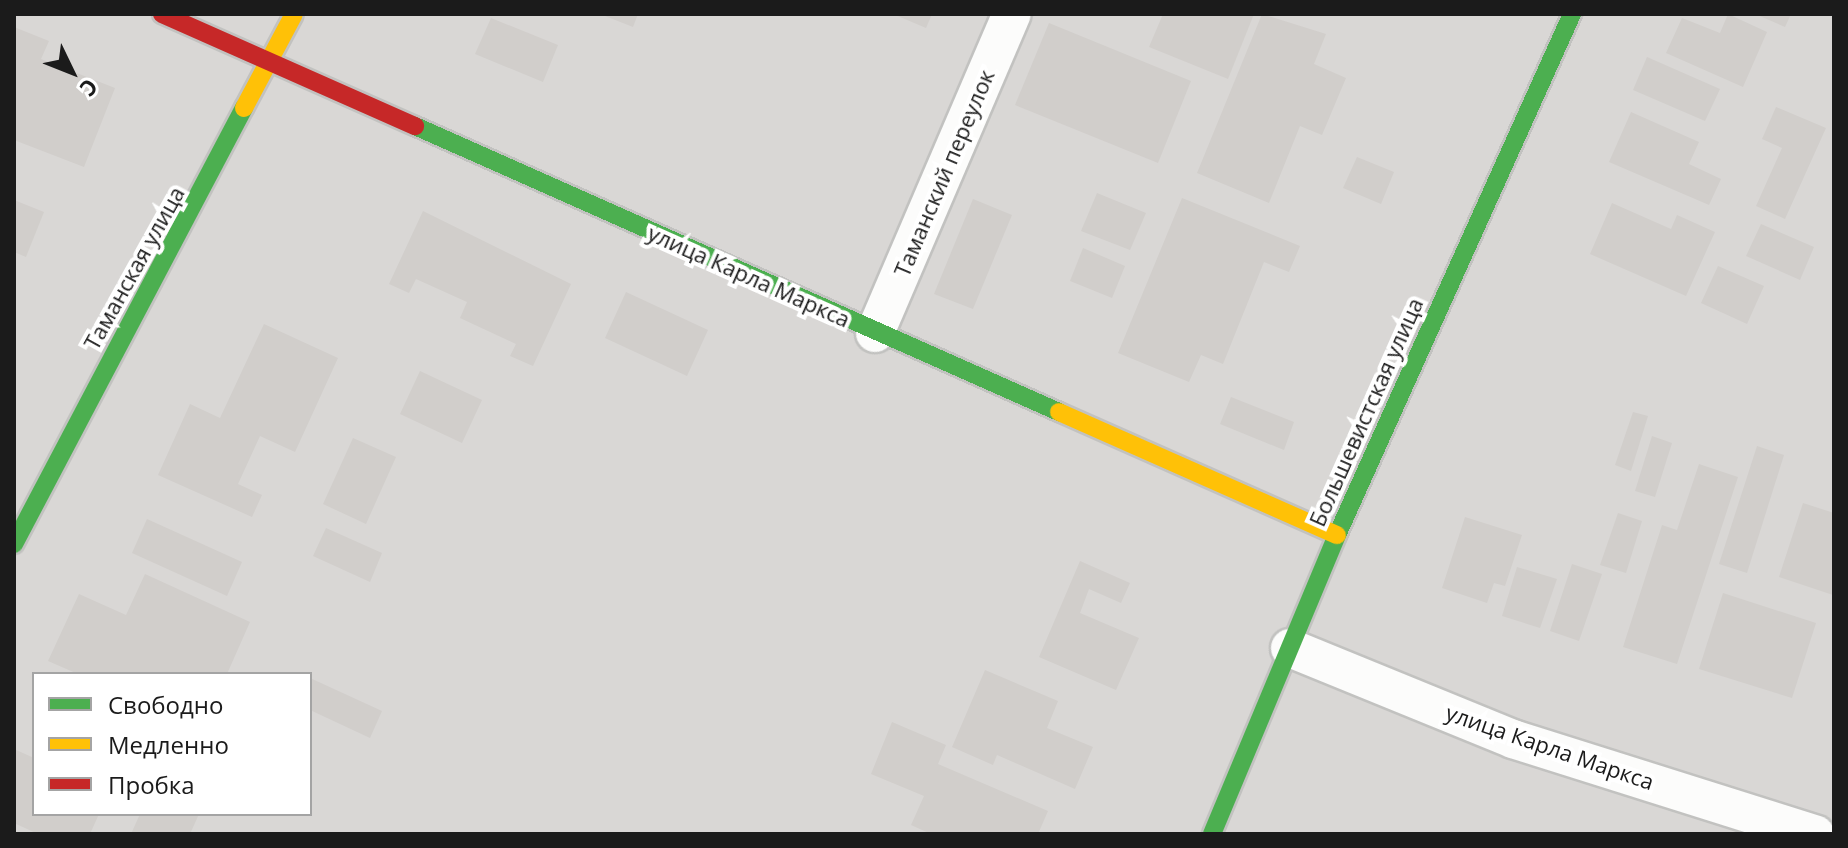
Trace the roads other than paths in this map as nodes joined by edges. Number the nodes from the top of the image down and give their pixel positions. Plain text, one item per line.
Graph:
1 (162, 14) edge
2 (294, 14) edge
3 (1012, 14) edge
4 (1572, 14) edge
5 (273, 62) junction
6 (875, 333) junction
7 (1337, 535) junction
8 (14, 544) edge
9 (1290, 648) junction
10 (1212, 834) edge
11 (1815, 834) edge

1 - 5 street, улица Карла Маркса
2 - 5 street, Таманская улица
3 - 6 street, Таманский переулок
4 - 7 street, Большевистская улица
5 - 6 street, улица Карла Маркса
5 - 8 street, Таманская улица
6 - 7 street, улица Карла Маркса
7 - 9 street, Большевистская улица
9 - 10 street, Большевистская улица
9 - 11 street, улица Карла Маркса

